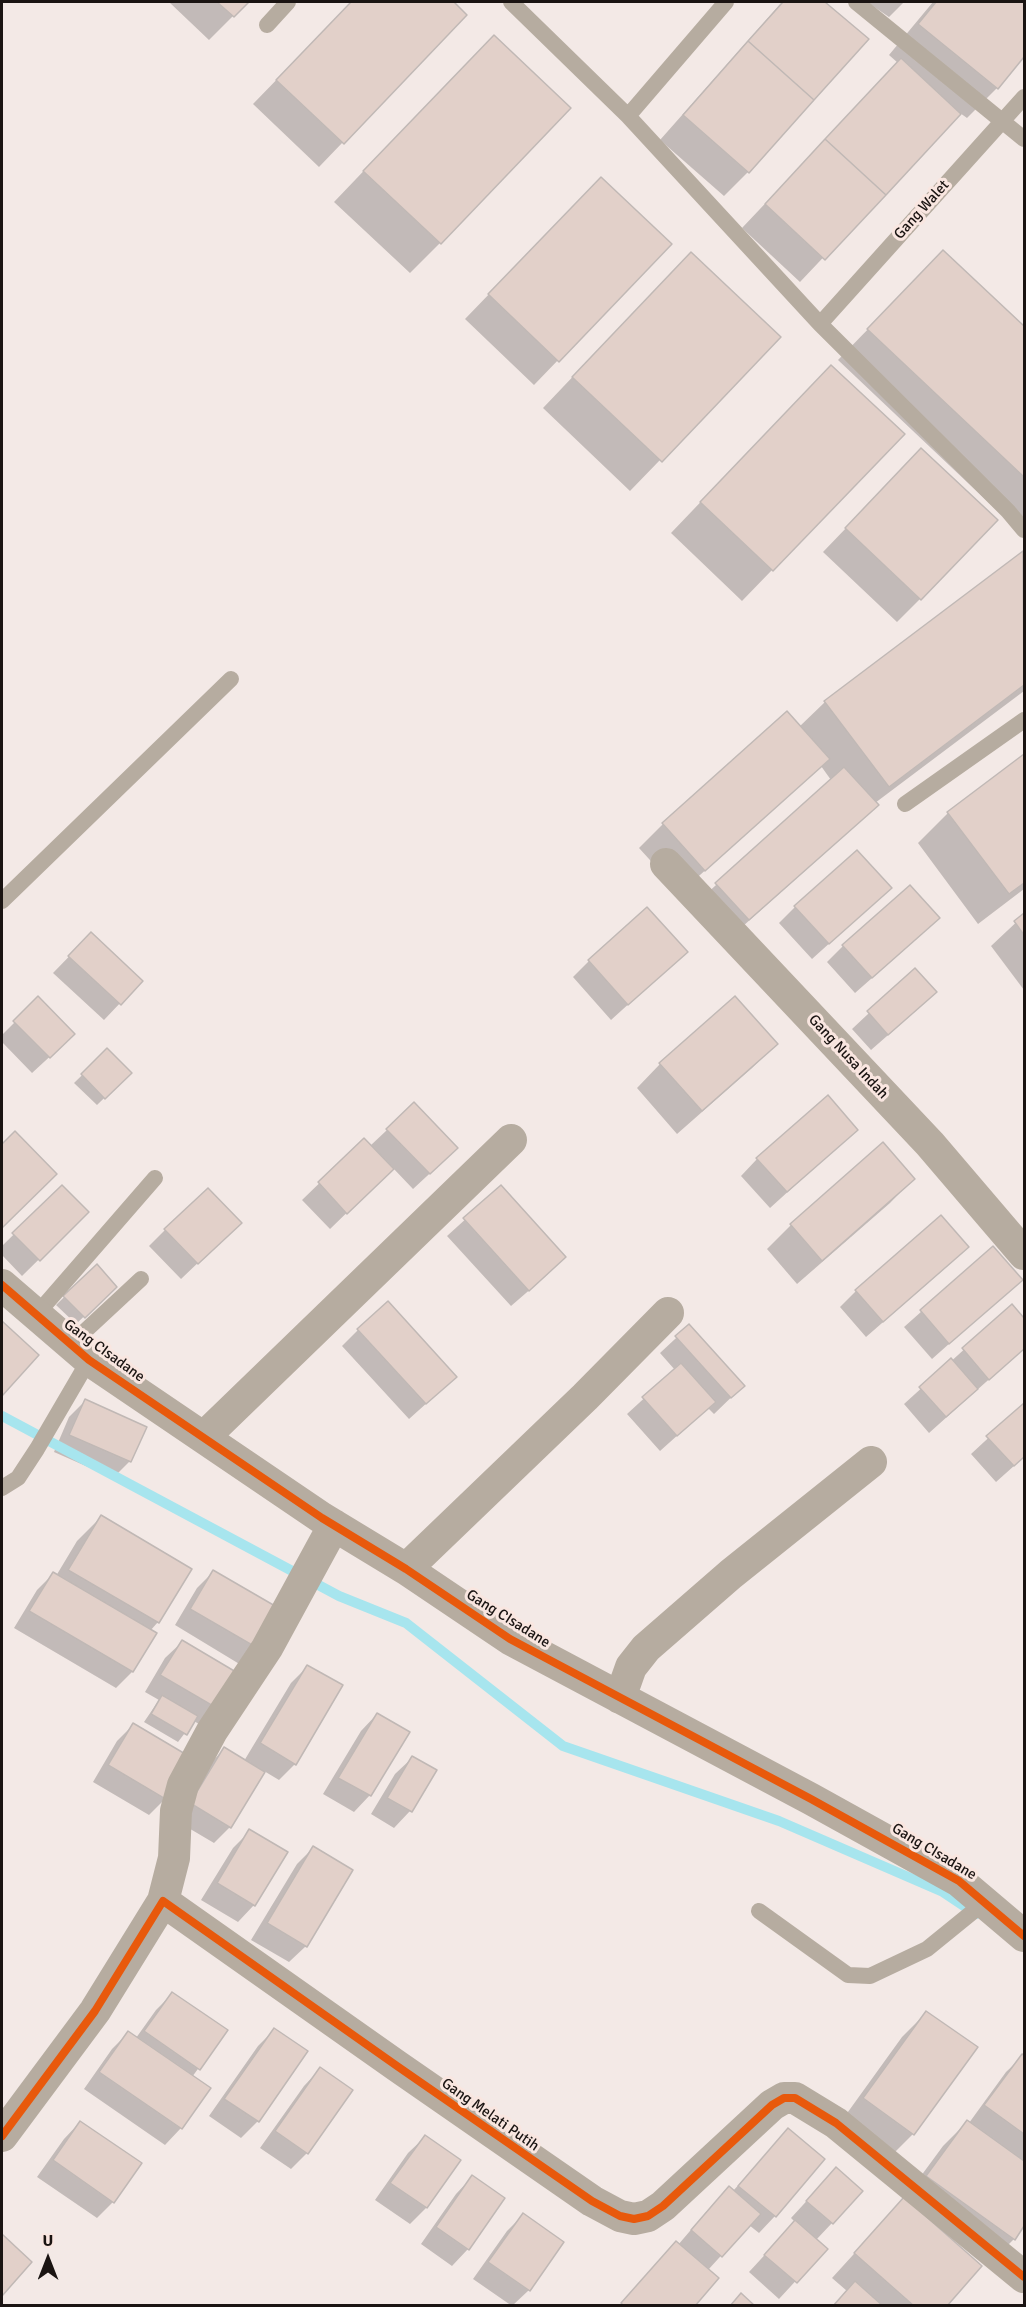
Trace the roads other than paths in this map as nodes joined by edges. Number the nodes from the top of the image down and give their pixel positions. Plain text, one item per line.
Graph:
1 (288, 2) edge
2 (511, 2) edge
3 (726, 2) edge
4 (855, 2) edge
5 (267, 25) dead end
6 (1024, 97) edge
7 (628, 116) junction
8 (1002, 121) junction
9 (1024, 139) edge
10 (820, 324) junction
11 (1024, 530) edge
12 (231, 679) dead end
13 (1024, 720) edge
14 (905, 804) dead end
15 (666, 864) dead end
16 (2, 901) edge
17 (511, 1140) dead end
18 (155, 1178) dead end
19 (1024, 1254) edge
20 (141, 1279) dead end
21 (2, 1285) edge
22 (668, 1314) dead end
23 (36, 1315) junction
24 (80, 1352) junction
25 (204, 1437) junction
26 (871, 1462) dead end
27 (2, 1488) edge
28 (334, 1525) junction
29 (406, 1569) junction
30 (620, 1698) junction
31 (163, 1901) junction
32 (979, 1905) junction
33 (759, 1911) dead end
34 (1024, 1936) edge
35 (2, 2136) edge
36 (1024, 2277) edge

1 - 5 lane
2 - 7 lane
3 - 7 lane
4 - 8 lane
6 - 8 lane, Gang Walet
7 - 10 lane
8 - 9 lane
8 - 10 lane, Gang Walet
10 - 11 lane
12 - 16 lane
13 - 14 lane
15 - 19 street, Gang Nusa Indah
17 - 25 street
18 - 23 lane
20 - 24 lane
21 - 23 street, Gang CIsadane
22 - 29 street
23 - 24 street, Gang CIsadane
24 - 25 street, Gang CIsadane
24 - 27 lane
25 - 28 street, Gang CIsadane
26 - 30 street
28 - 29 street, Gang CIsadane
28 - 31 street
29 - 30 street, Gang CIsadane
30 - 32 street, Gang CIsadane
31 - 35 street
31 - 36 street, Gang Melati Putih
32 - 33 lane
32 - 34 street, Gang CIsadane

